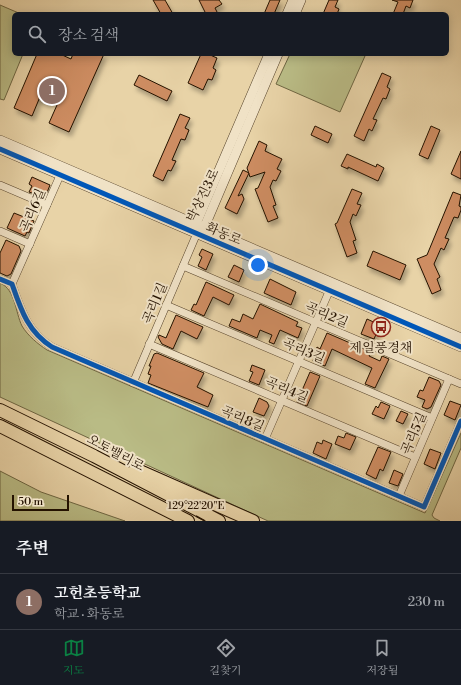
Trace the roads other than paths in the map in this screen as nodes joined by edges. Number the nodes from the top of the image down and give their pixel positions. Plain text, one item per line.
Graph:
1 (292, 0) edge
2 (301, 0) edge
3 (287, 12) edge
4 (296, 12) edge
5 (268, 56) edge
6 (277, 56) edge
7 (1, 146) edge
8 (62, 171) junction
9 (0, 185) edge
10 (47, 205) junction
11 (199, 228) junction
12 (0, 231) edge
13 (30, 244) junction
14 (183, 266) junction
15 (0, 279) edge
16 (12, 284) junction
17 (331, 287) junction
18 (166, 305) junction
19 (316, 323) junction
20 (461, 338) edge
21 (149, 344) junction
22 (461, 347) edge
23 (299, 361) junction
24 (448, 379) junction
25 (133, 382) junction
26 (461, 384) edge
27 (282, 400) junction
28 (0, 410) edge
29 (432, 418) junction
30 (461, 421) edge
31 (0, 426) edge
32 (265, 439) junction
33 (76, 447) junction
34 (415, 457) junction
35 (115, 483) junction
36 (398, 496) junction
37 (173, 521) edge
38 (188, 521) edge
39 (219, 521) edge
40 (253, 521) edge

1 - 3 street
2 - 4 street
5 - 11 street, 박상진3로
6 - 11 street, 박상진3로
7 - 8 street, 화동로
8 - 10 street, 곡리6길
8 - 11 street, 화동로
9 - 10 street
10 - 13 street, 곡리6길
11 - 14 street, 곡리1길
11 - 17 street, 화동로
12 - 13 street
13 - 16 street, 곡리6길
14 - 18 street, 곡리1길
14 - 19 street, 곡리2길
15 - 16 street
16 - 25 street, 곡리8길
17 - 19 street
17 - 20 street, 화동로
17 - 22 street, 화동로
18 - 21 street, 곡리1길
18 - 23 street, 곡리3길
19 - 23 street
19 - 24 street, 곡리2길
21 - 25 street, 곡리1길
21 - 27 street, 곡리4길
23 - 27 street
23 - 29 street, 곡리3길
24 - 26 street, 곡리2길
24 - 29 street, 곡리5길
25 - 32 street, 곡리8길
27 - 32 street
27 - 34 street, 곡리4길
28 - 33 highway, 오토밸리로
29 - 34 street, 곡리5길
30 - 36 street, 곡리8길
31 - 35 highway, 오토밸리로
32 - 36 street, 곡리8길
33 - 39 highway, 오토밸리로
33 - 40 highway
34 - 36 street, 곡리5길
35 - 37 highway
35 - 38 highway, 오토밸리로

